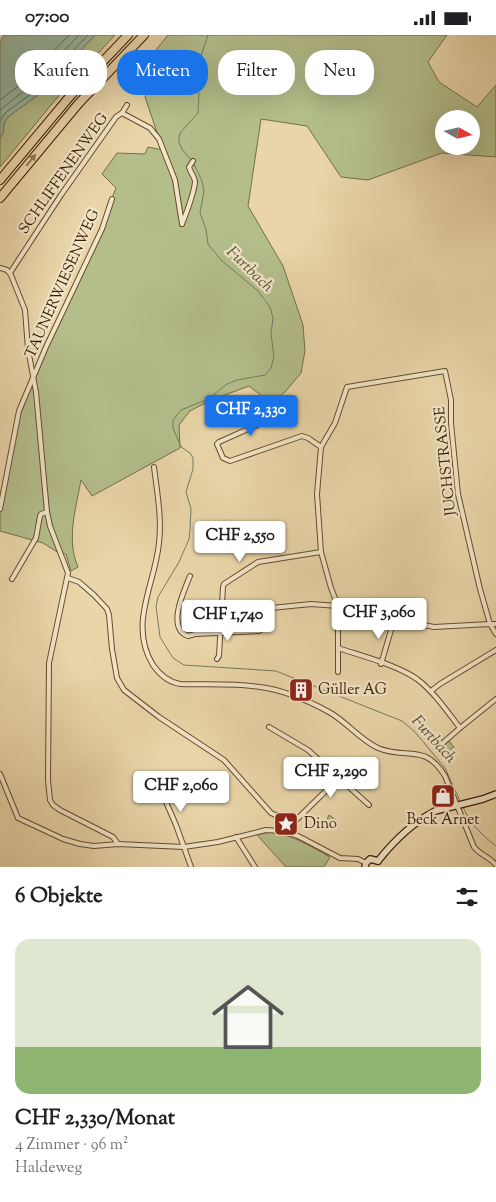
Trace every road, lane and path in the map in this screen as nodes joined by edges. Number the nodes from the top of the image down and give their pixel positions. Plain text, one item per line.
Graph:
1 (128, 35) edge
2 (144, 35) edge
3 (127, 105) dead end
4 (122, 113) junction
5 (191, 162) dead end
6 (0, 180) edge
7 (0, 198) edge
8 (112, 199) dead end
9 (0, 268) edge
10 (10, 273) junction
11 (34, 379) junction
12 (264, 421) dead end
13 (321, 447) junction
14 (154, 467) dead end
15 (0, 509) edge
16 (47, 512) junction
17 (321, 552) junction
18 (190, 576) dead end
19 (68, 578) junction
20 (12, 579) dead end
21 (338, 606) junction
22 (394, 620) junction
23 (496, 623) edge
24 (490, 624) junction
25 (219, 633) junction
26 (496, 633) edge
27 (338, 648) junction
28 (496, 650) edge
29 (218, 659) dead end
30 (381, 664) junction
31 (338, 672) dead end
32 (431, 691) junction
33 (496, 699) edge
34 (269, 727) dead end
35 (460, 728) junction
36 (437, 748) dead end
37 (0, 774) edge
38 (339, 778) junction
39 (159, 786) dead end
40 (496, 794) edge
41 (369, 805) dead end
42 (459, 806) junction
43 (293, 823) junction
44 (292, 833) junction
45 (236, 837) junction
46 (118, 844) junction
47 (184, 847) junction
48 (379, 864) edge
49 (366, 865) edge
50 (496, 865) edge
51 (190, 867) edge
52 (255, 867) edge

1 - 6 highway
7 -> 2 highway
3 - 4 street, SCHLIFFENENWEG
4 - 5 street, SCHLIFFENENWEG
4 - 10 street, SCHLIFFENENWEG
8 - 11 street, TAUNERWIESENWEG
9 - 10 street
10 - 11 street
11 - 15 street, TAUNERWIESENWEG
11 - 16 street
12 - 13 street
13 - 17 street
13 - 24 street, JUCHSTRASSE
14 - 42 street
16 - 19 street
16 - 20 street
17 - 21 street
17 - 25 street
18 - 25 street
19 - 43 street
19 - 46 street
21 - 22 street
21 - 25 street
21 - 27 street
22 - 24 street
22 - 30 street
23 - 24 street
24 - 26 street, JUCHSTRASSE
25 - 29 street
27 - 30 street
27 - 31 street
28 - 32 street
30 - 32 street
32 - 35 street
33 - 35 street
34 - 38 street
35 - 36 street
37 - 46 street
38 - 41 street
38 - 43 street
39 - 47 street
40 - 42 main road
42 - 48 main road
42 - 50 street
43 - 44 street
44 - 45 street
44 - 49 street
45 - 47 street
45 - 52 street
46 - 47 street
47 - 51 street
48 - 49 main road

